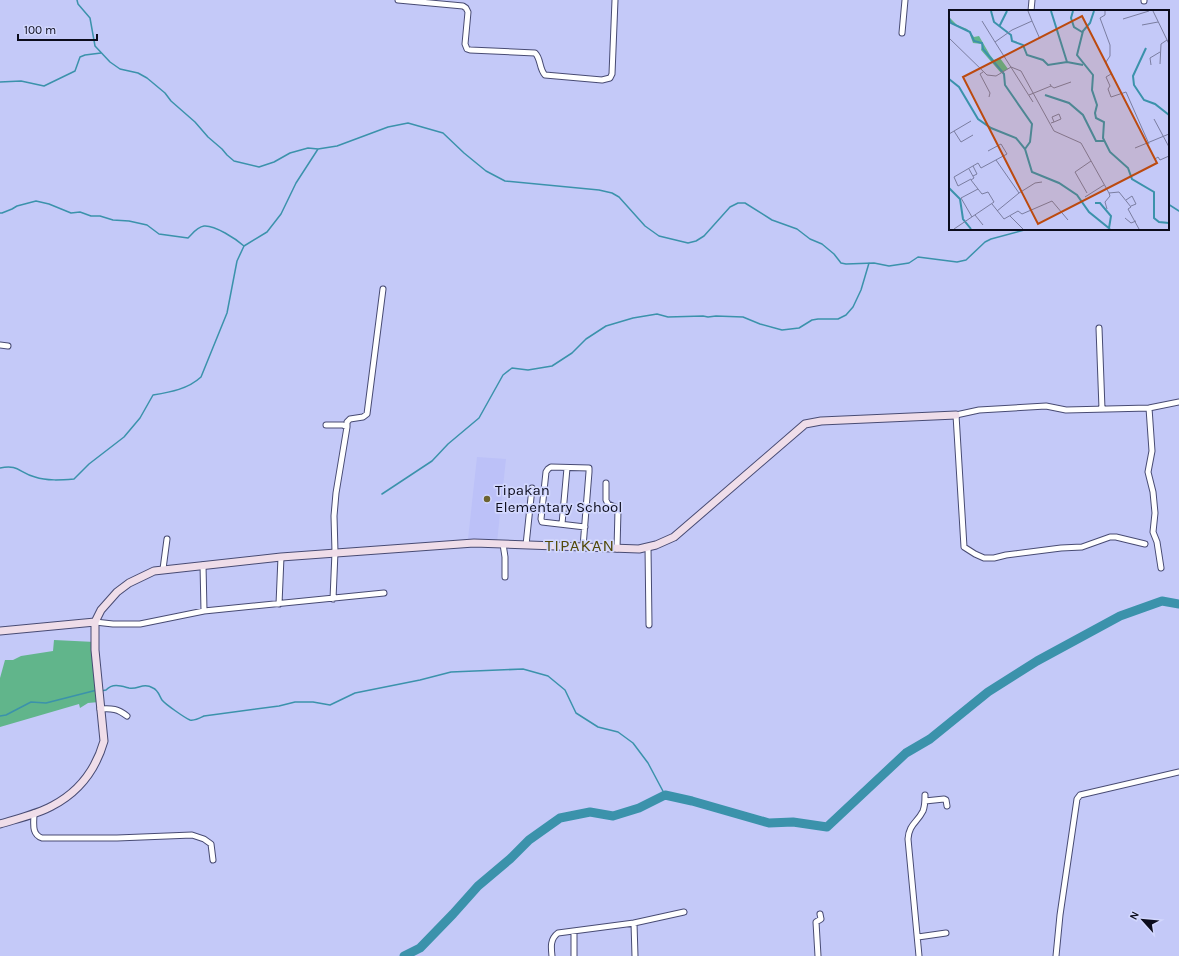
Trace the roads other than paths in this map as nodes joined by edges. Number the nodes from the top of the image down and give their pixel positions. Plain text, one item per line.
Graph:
1 (398, 0) edge
2 (615, 0) edge
3 (905, 0) edge
4 (1032, 0) edge
5 (1031, 10) edge
6 (902, 33) dead end
7 (383, 289) dead end
8 (1099, 328) dead end
9 (0, 345) edge
10 (8, 346) dead end
11 (1179, 402) edge
12 (1149, 408) junction
13 (1102, 409) junction
14 (956, 415) junction
15 (326, 425) dead end
16 (347, 428) junction
17 (567, 468) junction
18 (606, 483) dead end
19 (532, 488) dead end
20 (562, 524) junction
21 (585, 527) junction
22 (167, 539) dead end
23 (503, 544) junction
24 (526, 544) junction
25 (1145, 544) dead end
26 (583, 547) junction
27 (648, 547) junction
28 (616, 549) junction
29 (335, 552) junction
30 (281, 557) junction
31 (204, 565) junction
32 (1161, 568) dead end
33 (163, 569) junction
34 (505, 577) dead end
35 (384, 593) dead end
36 (333, 598) junction
37 (279, 604) junction
38 (204, 611) junction
39 (95, 622) junction
40 (649, 625) dead end
41 (0, 631) edge
42 (100, 709) junction
43 (127, 716) dead end
44 (1179, 772) edge
45 (947, 806) dead end
46 (34, 813) junction
47 (0, 824) edge
48 (213, 860) dead end
49 (684, 912) dead end
50 (820, 914) dead end
51 (634, 923) junction
52 (574, 931) junction
53 (946, 933) dead end
54 (918, 937) junction
55 (552, 956) edge
56 (574, 956) edge
57 (635, 956) edge
58 (818, 956) edge
59 (919, 956) edge
60 (1056, 956) edge

1 - 2 street
3 - 6 street
4 - 5 street
7 - 16 street
8 - 13 street
9 - 10 street
11 - 12 street
12 - 13 street
12 - 32 street
13 - 14 street
14 - 25 street
14 - 27 street
15 - 16 street
16 - 29 street
17 - 20 street
17 - 20 street
17 - 21 street
18 - 28 street
19 - 24 street
20 - 21 street
21 - 26 street
22 - 33 street
23 - 24 street
23 - 29 street
23 - 34 street
24 - 26 street
26 - 28 street
27 - 28 street
27 - 40 street
29 - 30 street
29 - 36 street
30 - 31 street
30 - 37 street
31 - 33 street
31 - 38 street
33 - 39 street
35 - 36 street
36 - 37 street
37 - 38 street
38 - 39 street
39 - 41 street
39 - 42 street
42 - 43 street
42 - 46 street
44 - 60 street
45 - 54 street
46 - 47 street
46 - 48 street
49 - 51 street
50 - 58 street
51 - 52 street
51 - 57 street
52 - 55 street
52 - 56 street
53 - 54 street
54 - 59 street

